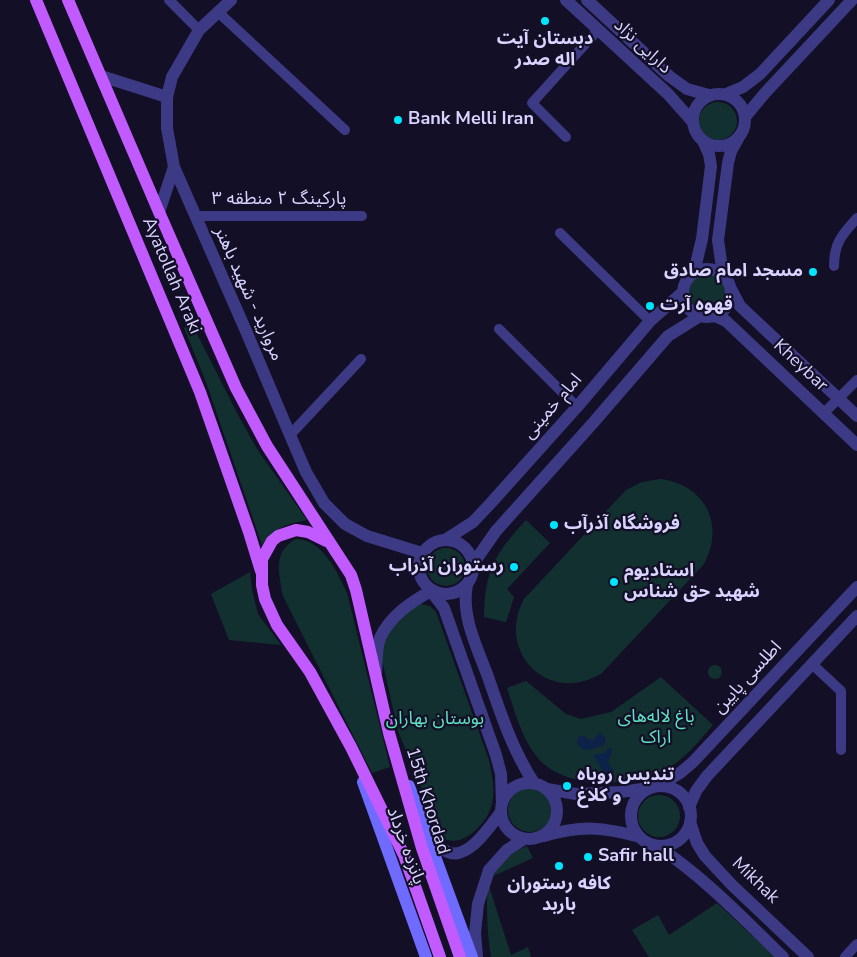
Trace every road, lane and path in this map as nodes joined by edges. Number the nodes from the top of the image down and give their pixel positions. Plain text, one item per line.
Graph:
1 (36, 0) edge
2 (68, 0) edge
3 (169, 0) edge
4 (230, 0) edge
5 (566, 0) edge
6 (587, 0) edge
7 (829, 0) edge
8 (852, 0) edge
9 (218, 12) junction
10 (199, 30) junction
11 (598, 30) junction
12 (101, 76) junction
13 (726, 94) junction
14 (709, 95) junction
15 (168, 98) junction
16 (745, 117) junction
17 (692, 121) junction
18 (345, 130) dead end
19 (566, 137) dead end
20 (738, 139) junction
21 (702, 141) junction
22 (174, 167) junction
23 (158, 212) junction
24 (195, 216) junction
25 (362, 216) dead end
26 (857, 218) edge
27 (560, 233) dead end
28 (834, 266) dead end
29 (694, 272) junction
30 (723, 275) junction
31 (731, 289) junction
32 (683, 292) junction
33 (700, 316) junction
34 (715, 316) junction
35 (650, 320) junction
36 (498, 329) dead end
37 (360, 359) dead end
38 (857, 380) edge
39 (839, 398) junction
40 (577, 407) junction
41 (824, 414) junction
42 (857, 416) edge
43 (290, 435) junction
44 (857, 445) edge
45 (445, 540) junction
46 (328, 542) junction
47 (422, 553) junction
48 (473, 564) junction
49 (261, 571) junction
50 (467, 584) junction
51 (857, 587) edge
52 (431, 591) junction
53 (857, 616) edge
54 (812, 664) junction
55 (779, 670) junction
56 (376, 676) junction
57 (794, 683) junction
58 (389, 733) junction
59 (351, 747) junction
60 (841, 750) dead end
61 (534, 783) junction
62 (654, 787) junction
63 (547, 789) junction
64 (689, 807) junction
65 (501, 808) junction
66 (690, 822) junction
67 (428, 834) junction
68 (542, 837) junction
69 (640, 837) junction
70 (524, 839) junction
71 (657, 846) junction
72 (857, 944) edge
73 (426, 957) edge
74 (440, 957) edge
75 (460, 957) edge
76 (472, 957) edge
77 (478, 957) edge
78 (783, 957) edge
79 (808, 957) edge
80 (845, 957) edge

1 - 49 main road, Ayatollah Araki
2 - 12 main road, Ayatollah Araki
3 - 10 street
4 - 9 street, مروارید - شهید باهنر
5 - 11 street, دارایی نژاد
6 - 14 street, دارایی نژاد
7 - 13 street
8 - 16 street
9 - 10 street, مروارید - شهید باهنر
9 - 18 street
10 - 15 street, مروارید - شهید باهنر
11 - 17 street, دارایی نژاد
11 - 19 street
12 - 15 street
12 - 23 main road, Ayatollah Araki
13 - 14 street
13 - 16 street
14 - 17 street
15 - 22 street, مروارید - شهید باهنر
16 - 20 street
17 - 21 street
20 - 21 street
20 - 30 street
21 - 29 street
22 - 23 street
22 - 24 street, مروارید - شهید باهنر
23 - 46 main road, Ayatollah Araki
24 - 25 street, پارکینگ ۲ منطقه ۳
24 - 43 street, مروارید - شهید باهنر
26 - 28 street
27 - 35 street
29 - 30 street
29 - 32 street
30 - 31 street
31 - 34 street
31 - 39 street, Kheybar
32 - 33 street
32 - 35 street, امام خمینی
33 - 34 street
33 - 48 street
34 - 41 street, Kheybar
35 - 40 street, امام خمینی
36 - 40 street
37 - 43 street
38 - 39 street
39 - 41 street
39 - 42 street, Kheybar
40 - 45 street, امام خمینی
41 - 44 street, Kheybar
43 - 47 street, مروارید - شهید باهنر
45 - 47 street
45 - 48 street
46 - 49 main road
46 - 56 main road, 15th Khordad
47 - 52 street
48 - 50 street
49 - 59 main road
50 - 52 street
50 - 61 street
51 - 55 street, اطلسی پایین
52 - 56 street
52 - 65 street
53 - 54 street, اطلسی پایین
54 - 57 street, اطلسی پایین
54 - 60 street
55 - 57 street
55 - 62 street, اطلسی پایین
56 - 58 main road, 15th Khordad
57 - 64 street, اطلسی پایین
58 - 67 main road, پانزده خرداد
58 - 75 main road, 15th Khordad
59 - 73 main road, پانزده خرداد
59 - 74 main road
61 - 63 street
61 - 65 street
62 - 63 street
62 - 64 street
62 - 69 street
63 - 68 street
64 - 66 street
65 - 67 street
65 - 70 street
66 - 71 street
66 - 79 street, Mikhak
67 - 76 main road, پانزده خرداد
68 - 69 street
68 - 70 street
69 - 71 street
70 - 77 street
71 - 78 street, Mikhak
72 - 80 street

